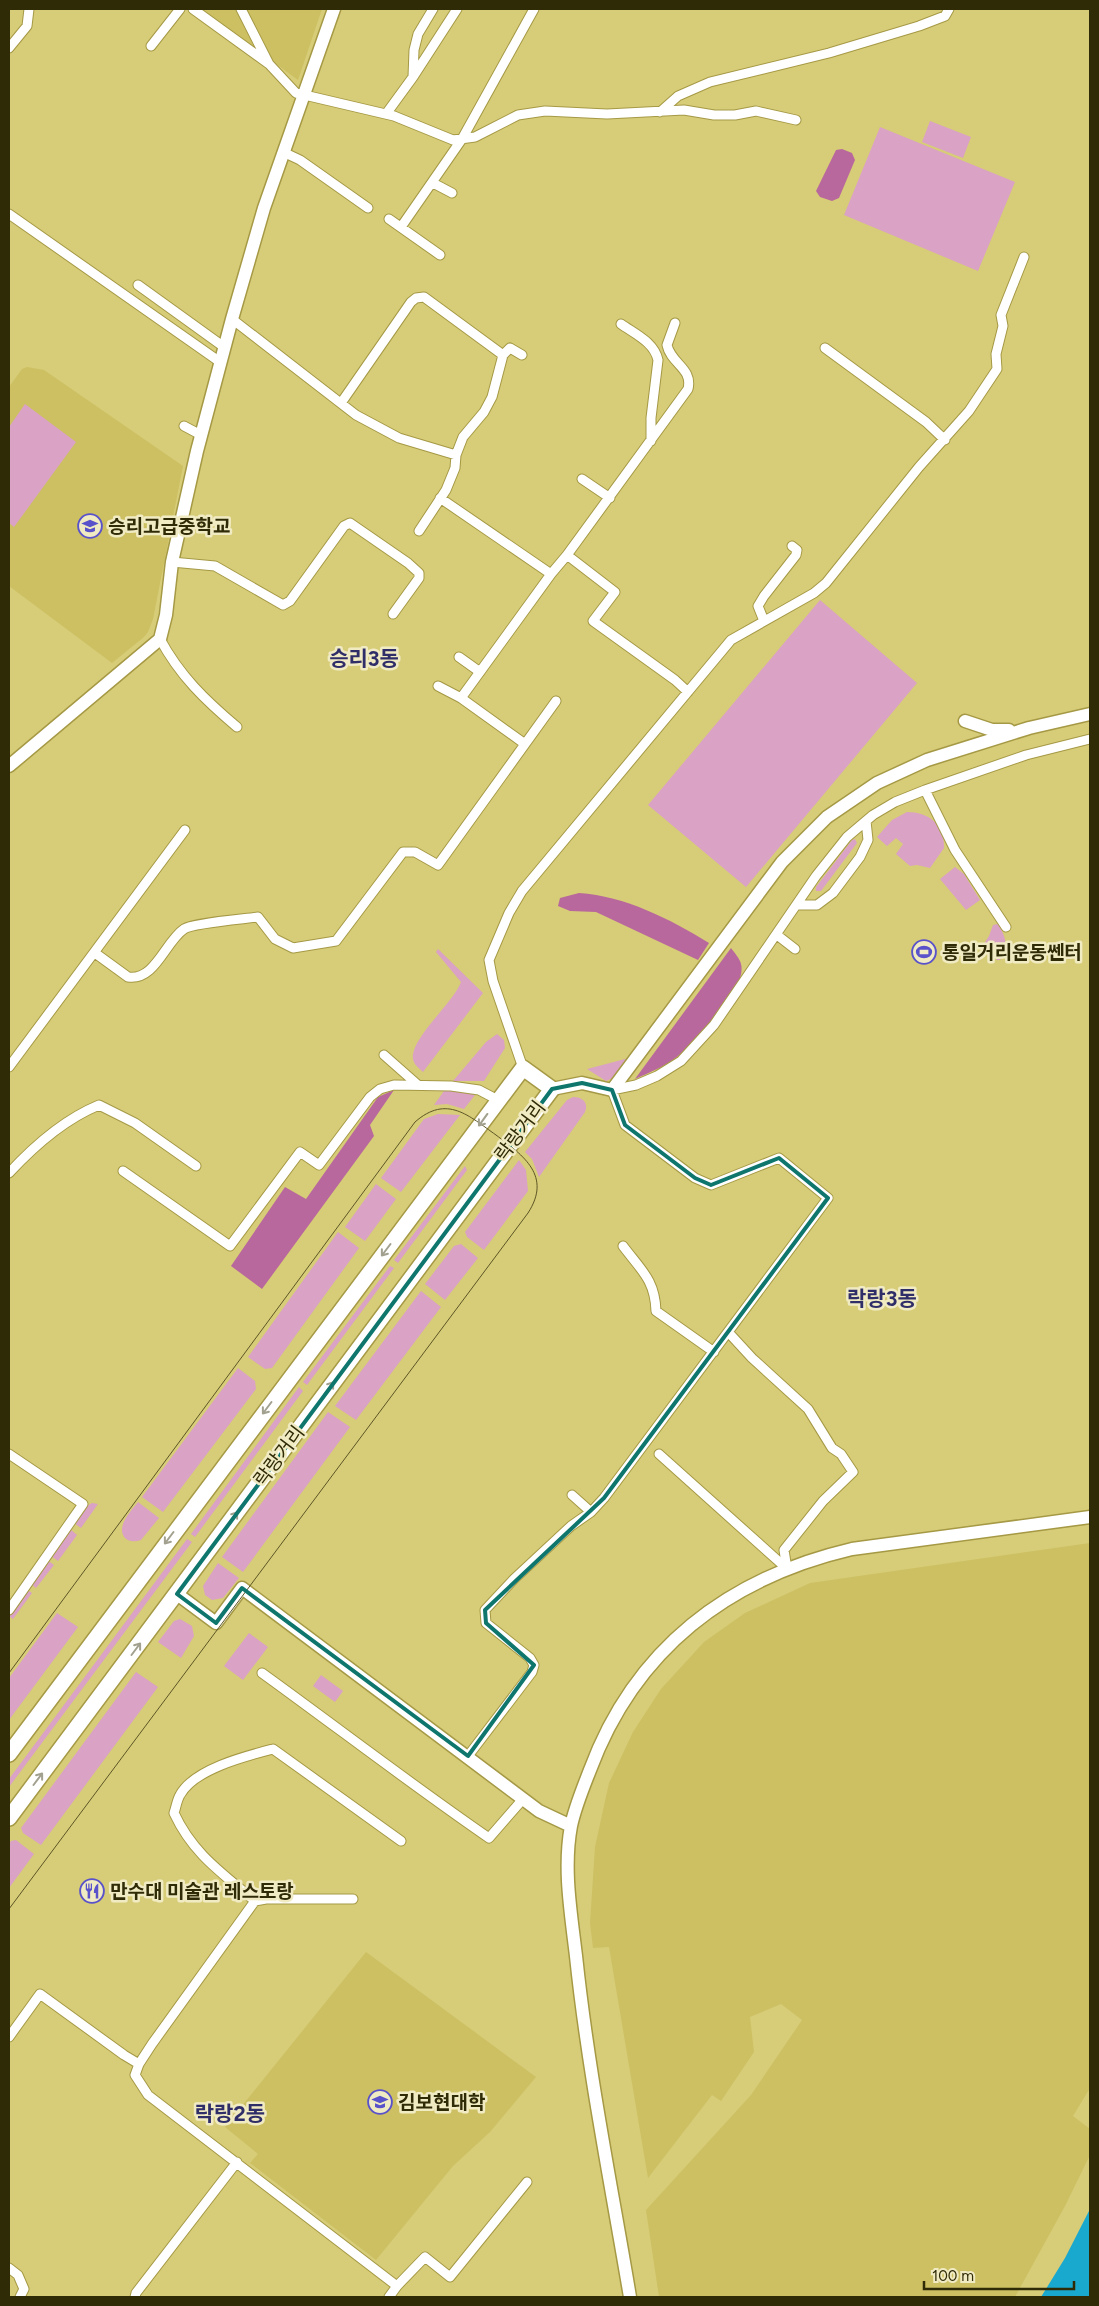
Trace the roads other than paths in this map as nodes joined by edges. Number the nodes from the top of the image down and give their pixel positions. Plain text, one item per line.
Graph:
1 (30, 9) edge
2 (180, 9) edge
3 (193, 9) edge
4 (241, 9) edge
5 (334, 9) edge
6 (433, 9) edge
7 (456, 9) edge
8 (534, 9) edge
9 (949, 9) edge
10 (152, 46) dead end
11 (9, 48) edge
12 (269, 64) junction
13 (413, 77) junction
14 (304, 95) junction
15 (660, 112) junction
16 (386, 114) junction
17 (796, 120) dead end
18 (462, 139) junction
19 (283, 152) junction
20 (433, 183) junction
21 (452, 193) dead end
22 (368, 208) dead end
23 (9, 214) edge
24 (389, 219) dead end
25 (401, 227) junction
26 (440, 254) dead end
27 (1024, 257) dead end
28 (138, 285) dead end
29 (232, 319) junction
30 (675, 323) dead end
31 (621, 324) dead end
32 (224, 347) junction
33 (825, 348) dead end
34 (503, 355) junction
35 (522, 355) dead end
36 (220, 362) junction
37 (341, 403) junction
38 (184, 426) dead end
39 (201, 435) junction
40 (945, 440) junction
41 (651, 441) junction
42 (456, 455) junction
43 (582, 479) dead end
44 (440, 498) junction
45 (610, 498) junction
46 (419, 531) dead end
47 (792, 546) dead end
48 (567, 555) junction
49 (172, 562) junction
50 (551, 574) junction
51 (393, 614) dead end
52 (764, 621) junction
53 (160, 639) junction
54 (459, 657) dead end
55 (480, 672) junction
56 (438, 686) dead end
57 (688, 692) junction
58 (462, 698) junction
59 (556, 701) dead end
60 (1088, 714) edge
61 (965, 721) dead end
62 (237, 727) dead end
63 (1029, 728) junction
64 (1090, 739) edge
65 (525, 744) junction
66 (9, 766) edge
67 (925, 790) junction
68 (866, 821) junction
69 (185, 830) dead end
70 (798, 905) junction
71 (1006, 927) dead end
72 (777, 935) junction
73 (795, 949) dead end
74 (95, 953) junction
75 (384, 1055) dead end
76 (9, 1067) edge
77 (523, 1068) junction
78 (418, 1086) junction
79 (552, 1089) junction
80 (612, 1090) junction
81 (498, 1100) junction
82 (196, 1166) dead end
83 (123, 1171) dead end
84 (9, 1173) edge
85 (624, 1246) dead end
86 (728, 1333) junction
87 (714, 1352) junction
88 (9, 1454) edge
89 (660, 1454) dead end
90 (572, 1495) dead end
91 (591, 1512) junction
92 (1090, 1517) edge
93 (787, 1569) junction
94 (177, 1594) junction
95 (9, 1610) edge
96 (262, 1673) dead end
97 (9, 1754) edge
98 (468, 1756) junction
99 (523, 1799) junction
100 (9, 1818) edge
101 (571, 1826) junction
102 (401, 1841) dead end
103 (353, 1899) dead end
104 (256, 1900) junction
105 (9, 2037) edge
106 (139, 2064) junction
107 (238, 2162) junction
108 (527, 2182) dead end
109 (9, 2268) edge
110 (396, 2286) junction
111 (20, 2297) edge
112 (135, 2297) edge
113 (389, 2297) edge
114 (630, 2297) edge

1 - 11 street
2 - 10 street
3 - 12 street
4 - 12 street
5 - 14 main road
6 - 13 street
7 - 13 street
8 - 18 street
9 - 15 street
12 - 14 street
13 - 16 street
14 - 16 street
14 - 19 main road
15 - 17 street
15 - 18 street
16 - 18 street
18 - 20 street
19 - 22 street
19 - 29 main road
20 - 21 street
20 - 25 street
23 - 36 street
24 - 25 street
25 - 26 street
27 - 40 street
28 - 32 street
29 - 32 main road
29 - 37 street
30 - 41 street
31 - 41 street
32 - 36 main road
33 - 40 street
34 - 35 street
34 - 37 street
34 - 42 street
36 - 39 main road
37 - 42 street
38 - 39 street
39 - 49 main road
40 - 52 street
41 - 45 street
42 - 44 street
43 - 45 street
44 - 46 street
44 - 50 street
45 - 48 street
47 - 52 street
48 - 50 street
48 - 57 street
49 - 51 street
49 - 53 main road
50 - 55 street
52 - 57 street
53 - 62 street
53 - 66 main road
54 - 55 street
55 - 58 street
56 - 58 street
57 - 77 street
58 - 65 street
59 - 65 street
60 - 63 main road
61 - 63 main road
63 - 80 main road
64 - 67 street
65 - 74 street
67 - 68 street
67 - 71 street
68 - 70 street
68 - 70 street
69 - 74 street
70 - 72 street
72 - 73 street
72 - 80 street
74 - 76 street
75 - 78 street
77 - 79 main road, 락랑거리
77 - 81 main road, 락랑거리
78 - 81 street
78 - 83 street
79 - 80 main road
94 -> 79 main road, 락랑거리
80 - 86 street
81 -> 97 main road, 락랑거리
82 - 84 street
85 - 87 street
86 - 87 street
86 - 93 street
87 - 91 street
88 - 95 street
89 - 93 street
90 - 91 street
91 - 98 street
92 - 93 main road
93 - 101 main road
94 - 98 main road
100 -> 94 main road, 락랑거리
96 - 99 street
98 - 99 main road
99 - 101 main road
101 - 114 main road
102 - 104 street
103 - 104 street
104 - 106 street
105 - 106 street
106 - 107 street
107 - 110 street
107 - 112 street
108 - 110 street
109 - 111 street
110 - 113 street

